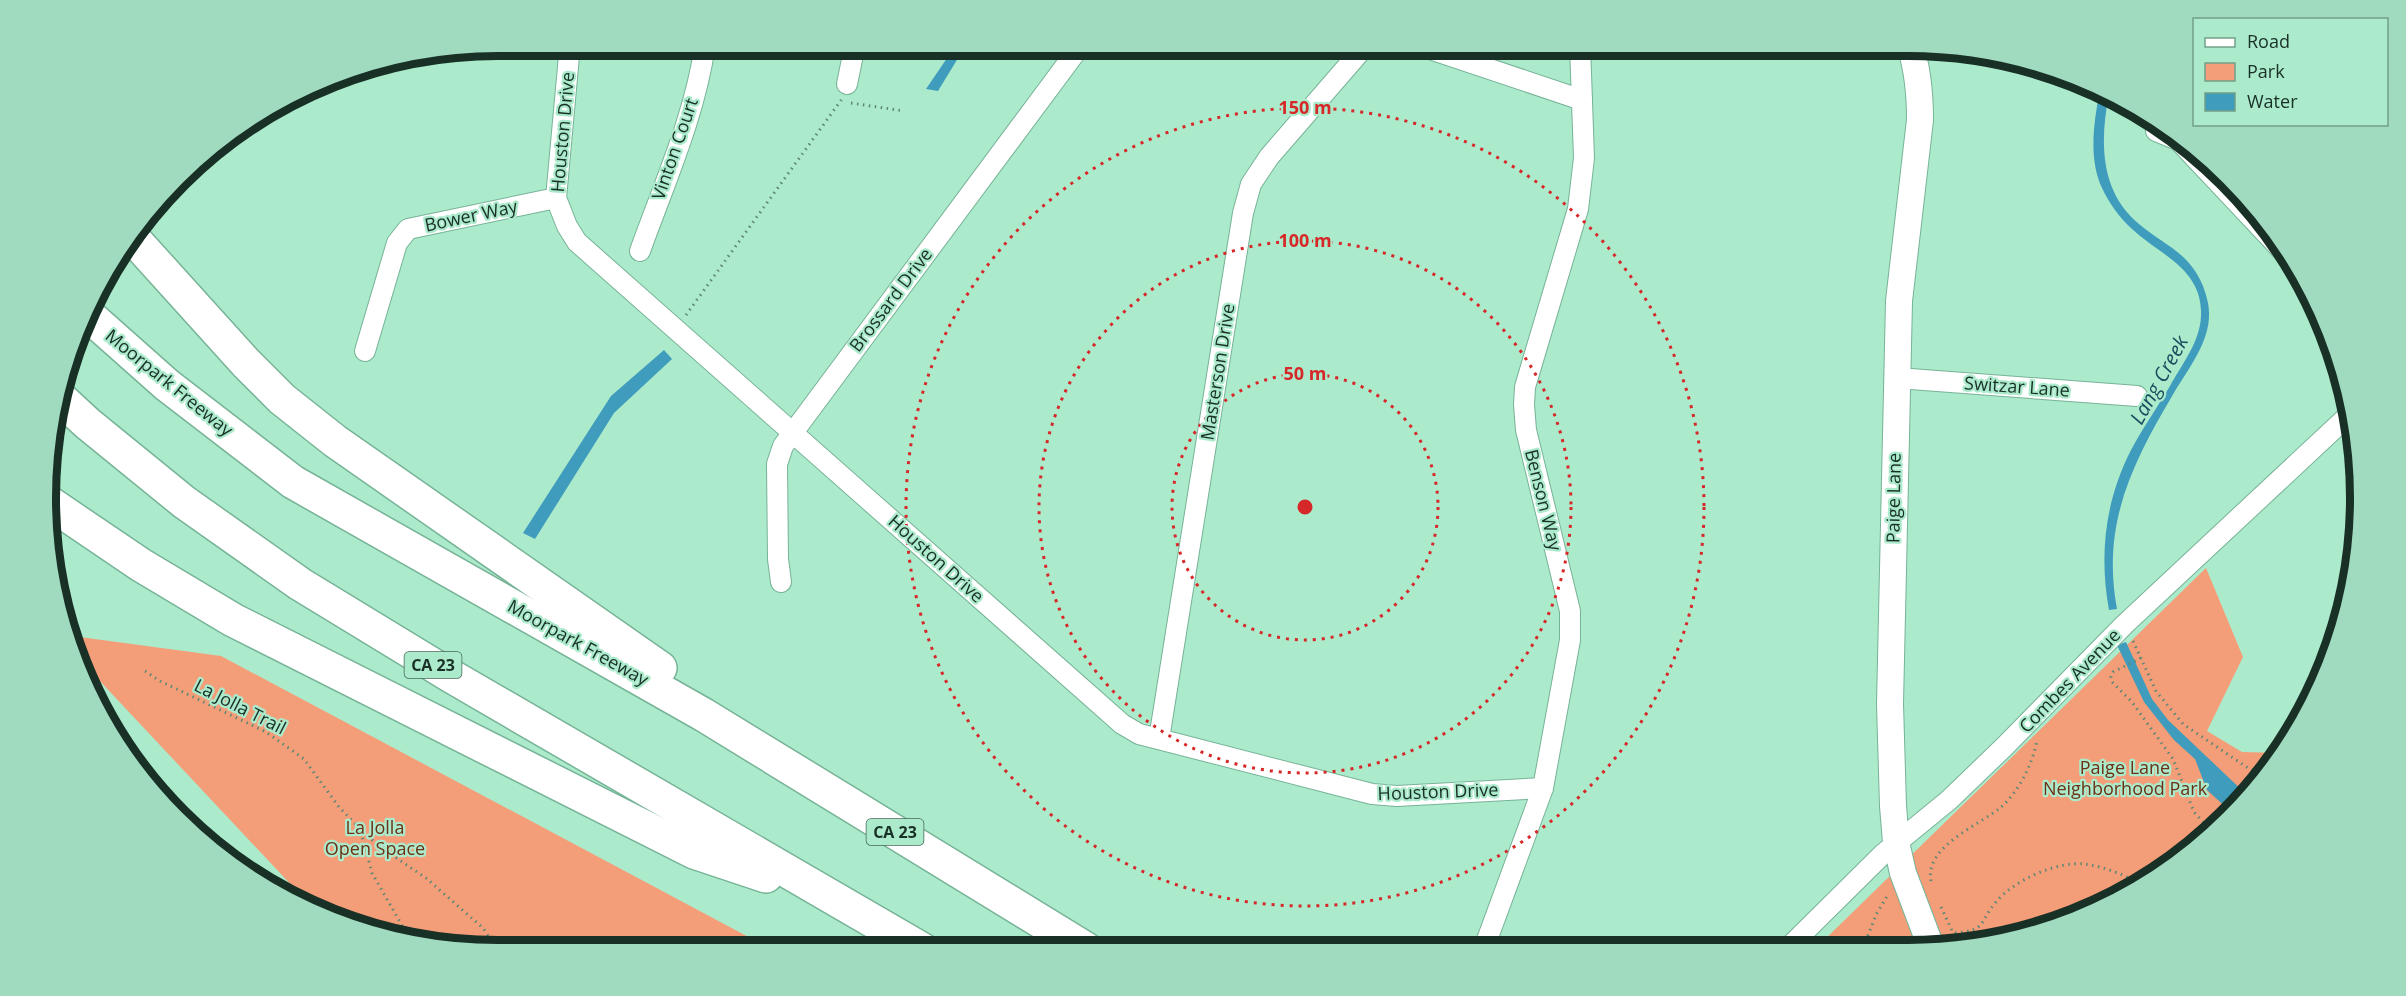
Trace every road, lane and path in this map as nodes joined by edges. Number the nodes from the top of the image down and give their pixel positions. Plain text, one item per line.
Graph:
1 (569, 56) edge
2 (703, 56) edge
3 (853, 56) edge
4 (1072, 56) edge
5 (1357, 56) edge
6 (1451, 56) edge
7 (1580, 56) edge
8 (1914, 56) edge
9 (845, 90) joint
10 (1582, 100) junction
11 (840, 103) junction
12 (904, 111) dead end
13 (2215, 179) edge
14 (556, 198) junction
15 (2245, 211) edge
16 (137, 242) edge
17 (640, 251) dead end
18 (93, 320) edge
19 (676, 329) junction
20 (365, 351) dead end
21 (1897, 378) junction
22 (2137, 396) dead end
23 (66, 404) edge
24 (2343, 420) edge
25 (793, 432) junction
26 (56, 507) edge
27 (781, 582) dead end
28 (2124, 625) junction
29 (2139, 659) junction
30 (145, 671) dead end
31 (704, 715) junction
32 (2038, 736) dead end
33 (1159, 739) junction
34 (2256, 771) edge
35 (1543, 788) junction
36 (2206, 825) edge
37 (361, 830) junction
38 (1896, 842) junction
39 (2131, 880) edge
40 (1906, 883) junction
41 (1933, 888) dead end
42 (831, 898) junction
43 (1940, 906) dead end
44 (405, 930) edge
45 (1953, 933) junction
46 (1960, 938) edge
47 (491, 940) edge
48 (905, 940) edge
49 (1070, 940) edge
50 (1487, 940) edge
51 (1796, 940) edge
52 (1866, 940) edge
53 (1928, 940) edge

1 - 14 street, Houston Drive
2 - 17 street, Vinton Court
3 - 9 street
4 - 25 street, Brossard Drive
5 - 33 street, Masterson Drive
6 - 10 street
7 - 10 street, Benson Way
8 - 21 street, Paige Lane
9 - 11 path
10 - 35 street, Benson Way
11 - 12 path
11 - 19 path
13 - 15 street
14 - 19 street, Houston Drive
14 - 20 street, Bower Way
16 - 31 highway
18 - 31 highway, Moorpark Freeway / CA 23
19 - 25 street, Houston Drive
21 - 22 street, Switzar Lane
21 - 38 street, Paige Lane
23 - 42 highway, CA 23
24 - 28 street, Combes Avenue
25 - 27 street, Brossard Drive
25 - 33 street, Houston Drive
26 - 42 highway
28 - 29 path
28 - 38 street, Combes Avenue
29 - 34 path
29 - 36 path
30 - 37 path, La Jolla Trail
31 - 49 highway, Moorpark Freeway / CA 23
32 - 41 path
33 - 35 street, Houston Drive
35 - 50 street, Benson Way
37 - 44 path, La Jolla Trail
37 - 47 path, La Jolla Trail
38 - 40 street, Paige Lane
38 - 51 street, Combes Avenue
39 - 45 path
40 - 52 path
40 - 53 street, Paige Lane
42 - 48 highway, CA 23
43 - 45 path
45 - 46 path

